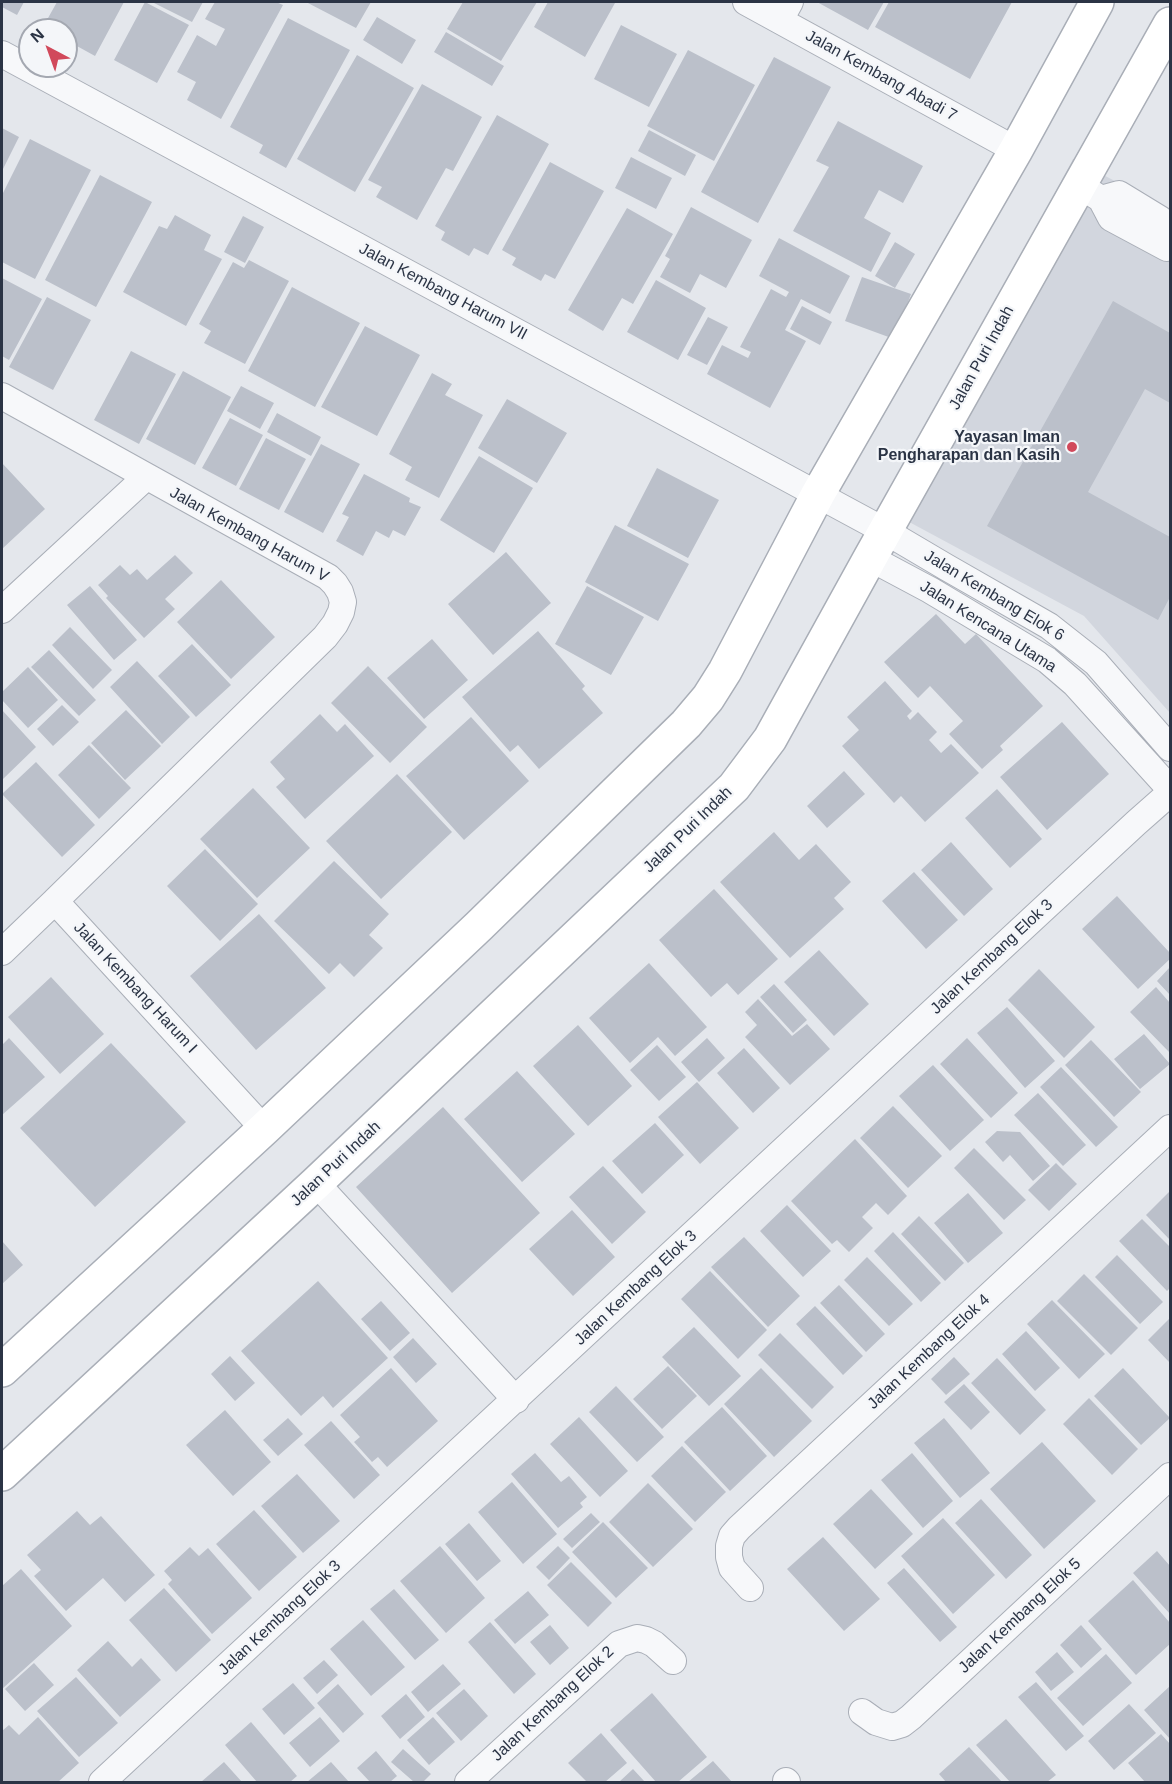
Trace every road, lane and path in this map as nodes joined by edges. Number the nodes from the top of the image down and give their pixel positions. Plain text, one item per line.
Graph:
1 (746, 2) edge
2 (1097, 2) edge
3 (785, 11) edge
4 (1170, 24) edge
5 (2, 54) edge
6 (1016, 150) junction
7 (1090, 192) junction
8 (1170, 231) edge
9 (1170, 248) edge
10 (2, 396) edge
11 (146, 477) junction
12 (818, 494) junction
13 (878, 544) junction
14 (2, 610) edge
15 (1096, 663) junction
16 (1075, 684) junction
17 (1170, 748) edge
18 (1170, 791) edge
19 (56, 901) junction
20 (2, 952) edge
21 (1170, 1128) edge
22 (264, 1129) junction
23 (316, 1183) junction
24 (2, 1370) edge
25 (516, 1400) junction
26 (2, 1474) edge
27 (1170, 1476) edge
28 (750, 1588) dead end
29 (673, 1661) dead end
30 (862, 1712) dead end
31 (102, 1782) edge
32 (468, 1782) edge

1 - 3 street, Jalan Kembang Abadi 7
2 - 6 main road
3 - 6 street, Jalan Kembang Abadi 7
4 - 7 main road, Jalan Puri Indah
5 - 12 street, Jalan Kembang Harum VII
6 - 12 main road
7 - 8 street
7 - 9 street
7 - 13 main road, Jalan Puri Indah
10 - 11 street, Jalan Kembang Harum V
11 - 14 street
11 - 19 street, Jalan Kembang Harum V
12 - 13 street, Jalan Kembang Harum VII
12 - 22 main road
13 - 15 street, Jalan Kembang Elok 6
13 - 16 street, Jalan Kencana Utama
13 - 23 main road, Jalan Puri Indah
15 - 16 street
15 - 17 street, Jalan Kembang Elok 6
16 - 18 street, Jalan Kencana Utama
18 - 25 street, Jalan Kembang Elok 3
19 - 20 street
19 - 22 street, Jalan Kembang Harum I
21 - 28 street, Jalan Kembang Elok 4
22 - 24 main road
23 - 25 street
23 - 26 main road, Jalan Puri Indah
25 - 31 street, Jalan Kembang Elok 3
27 - 30 street, Jalan Kembang Elok 5
29 - 32 street, Jalan Kembang Elok 2

